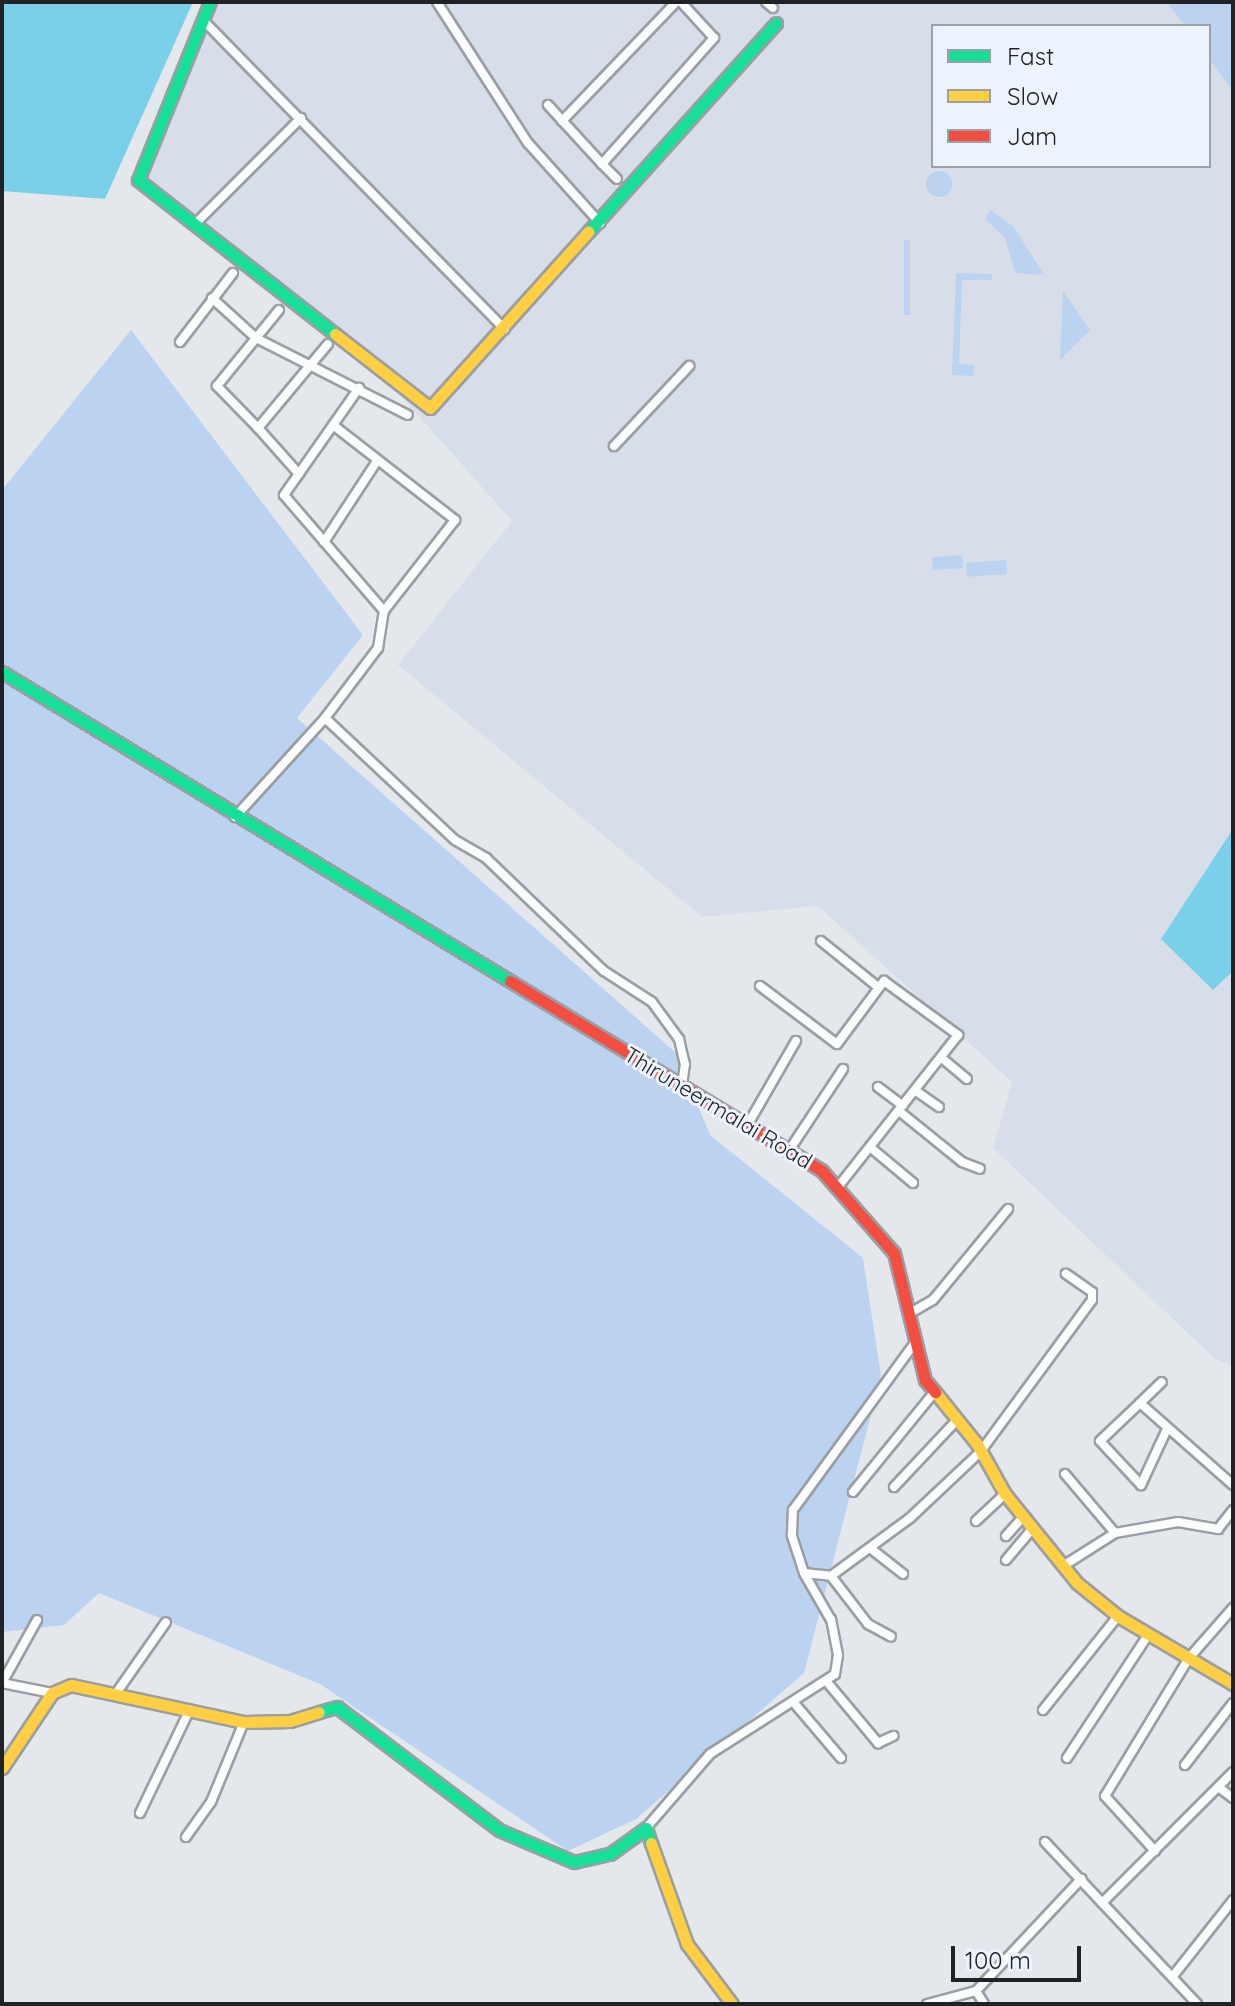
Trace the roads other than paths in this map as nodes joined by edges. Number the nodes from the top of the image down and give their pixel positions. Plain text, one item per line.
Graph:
1 (210, 2) edge
2 (437, 2) edge
3 (678, 2) edge
4 (203, 20) junction
5 (776, 23) dead end
6 (548, 105) dead end
7 (301, 118) junction
8 (562, 121) junction
9 (602, 164) junction
10 (617, 179) dead end
11 (600, 223) junction
12 (195, 224) junction
13 (233, 273) dead end
14 (212, 298) junction
15 (279, 310) dead end
16 (505, 329) junction
17 (256, 338) junction
18 (180, 342) dead end
19 (328, 344) dead end
20 (312, 364) junction
21 (689, 366) dead end
22 (359, 388) junction
23 (408, 415) dead end
24 (333, 425) junction
25 (258, 428) junction
26 (614, 446) dead end
27 (377, 461) junction
28 (299, 474) junction
29 (324, 542) junction
30 (384, 611) junction
31 (2, 672) edge
32 (325, 718) junction
33 (235, 817) junction
34 (821, 941) dead end
35 (760, 986) dead end
36 (878, 987) junction
37 (796, 1041) dead end
38 (943, 1059) junction
39 (843, 1069) dead end
40 (967, 1079) dead end
41 (682, 1085) junction
42 (878, 1087) dead end
43 (916, 1091) junction
44 (939, 1107) dead end
45 (901, 1109) junction
46 (748, 1124) junction
47 (870, 1147) junction
48 (790, 1149) junction
49 (980, 1169) dead end
50 (913, 1183) dead end
51 (838, 1187) junction
52 (1008, 1209) dead end
53 (1066, 1274) dead end
54 (912, 1312) junction
55 (914, 1344) junction
56 (1162, 1382) dead end
57 (933, 1394) junction
58 (1140, 1403) junction
59 (956, 1421) junction
60 (1167, 1429) junction
61 (981, 1451) junction
62 (1065, 1474) dead end
63 (1233, 1485) edge
64 (894, 1487) dead end
65 (853, 1492) dead end
66 (1005, 1494) junction
67 (1233, 1510) edge
68 (1024, 1516) junction
69 (976, 1521) dead end
70 (1033, 1528) junction
71 (1115, 1533) junction
72 (1006, 1536) dead end
73 (870, 1548) junction
74 (1006, 1560) dead end
75 (1063, 1566) junction
76 (804, 1573) junction
77 (903, 1574) dead end
78 (831, 1576) junction
79 (1233, 1608) edge
80 (1118, 1616) junction
81 (37, 1620) dead end
82 (166, 1622) dead end
83 (1148, 1635) junction
84 (891, 1637) dead end
85 (1189, 1658) junction
86 (827, 1682) junction
87 (2, 1683) edge
88 (1233, 1684) edge
89 (117, 1692) junction
90 (52, 1693) junction
91 (1233, 1703) edge
92 (795, 1704) junction
93 (190, 1709) junction
94 (1043, 1710) dead end
95 (244, 1722) junction
96 (893, 1736) dead end
97 (841, 1758) dead end
98 (1067, 1758) dead end
99 (1185, 1765) dead end
100 (2, 1768) edge
101 (1233, 1772) edge
102 (1221, 1789) junction
103 (1233, 1798) edge
104 (140, 1813) dead end
105 (646, 1828) junction
106 (186, 1837) dead end
107 (1045, 1842) dead end
108 (1155, 1851) junction
109 (1081, 1879) junction
110 (1233, 1900) edge
111 (1102, 1903) junction
112 (1173, 1976) junction
113 (976, 1991) junction
114 (1187, 2000) edge
115 (732, 2004) edge
116 (927, 2004) edge
117 (984, 2004) edge
118 (1197, 2004) edge

1 - 4 street
2 - 11 street
3 - 8 street
3 - 9 street
4 - 7 street
4 - 12 street
5 - 11 street
6 - 8 street
7 - 12 street
7 - 16 street
8 - 9 street
9 - 10 street
11 - 16 street
12 - 16 street
13 - 14 street
14 - 17 street
14 - 18 street
15 - 17 street
17 - 20 street
17 - 25 street
19 - 20 street
20 - 22 street
20 - 25 street
21 - 26 street
22 - 23 street
22 - 24 street
24 - 27 street
24 - 28 street
25 - 28 street
27 - 29 street
27 - 30 street
28 - 29 street
29 - 30 street
30 - 32 street
31 - 33 street, Thiruneermalai Road
32 - 33 street
32 - 41 street
33 - 41 street, Thiruneermalai Road
34 - 36 street
35 - 36 street
36 - 38 street
37 - 46 street
38 - 40 street
38 - 43 street
39 - 48 street
41 - 46 street, Thiruneermalai Road
42 - 45 street
43 - 44 street
43 - 45 street
45 - 47 street
45 - 49 street
46 - 48 street, Thiruneermalai Road
47 - 50 street
47 - 51 street
48 - 51 street, Thiruneermalai Road
51 - 54 street, Thiruneermalai Road
52 - 54 street
53 - 61 street
54 - 55 street, Thiruneermalai Road
55 - 57 street, Thiruneermalai Road
55 - 76 street
56 - 58 street
57 - 59 street, Thiruneermalai Road
57 - 65 street
58 - 60 street
58 - 60 street
59 - 61 street, Thiruneermalai Road
59 - 64 street
60 - 63 street
61 - 66 street, Thiruneermalai Road
61 - 73 street
62 - 71 street
66 - 68 street, Thiruneermalai Road
66 - 69 street
67 - 71 street
68 - 70 street, Thiruneermalai Road
68 - 72 street
70 - 74 street
70 - 75 street, Thiruneermalai Road
71 - 75 street
73 - 77 street
73 - 78 street
75 - 80 street, Thiruneermalai Road
76 - 78 street
76 - 86 street
78 - 84 street
79 - 85 street
80 - 83 street, Thiruneermalai Road
80 - 94 street
81 - 87 street
82 - 89 street
83 - 85 street, Thiruneermalai Road
83 - 98 street
85 - 88 street, Thiruneermalai Road
85 - 108 street
86 - 92 street
86 - 96 street
87 - 90 street
89 - 90 street
89 - 93 street
90 - 100 street
91 - 99 street
92 - 97 street
92 - 105 street
93 - 95 street
93 - 104 street
95 - 105 street
95 - 106 street
101 - 102 street
102 - 103 street
102 - 108 street
105 - 115 street
107 - 109 street
108 - 111 street
109 - 111 street
109 - 113 street
110 - 112 street
111 - 112 street
112 - 114 street
113 - 116 street
113 - 117 street
114 - 118 street

